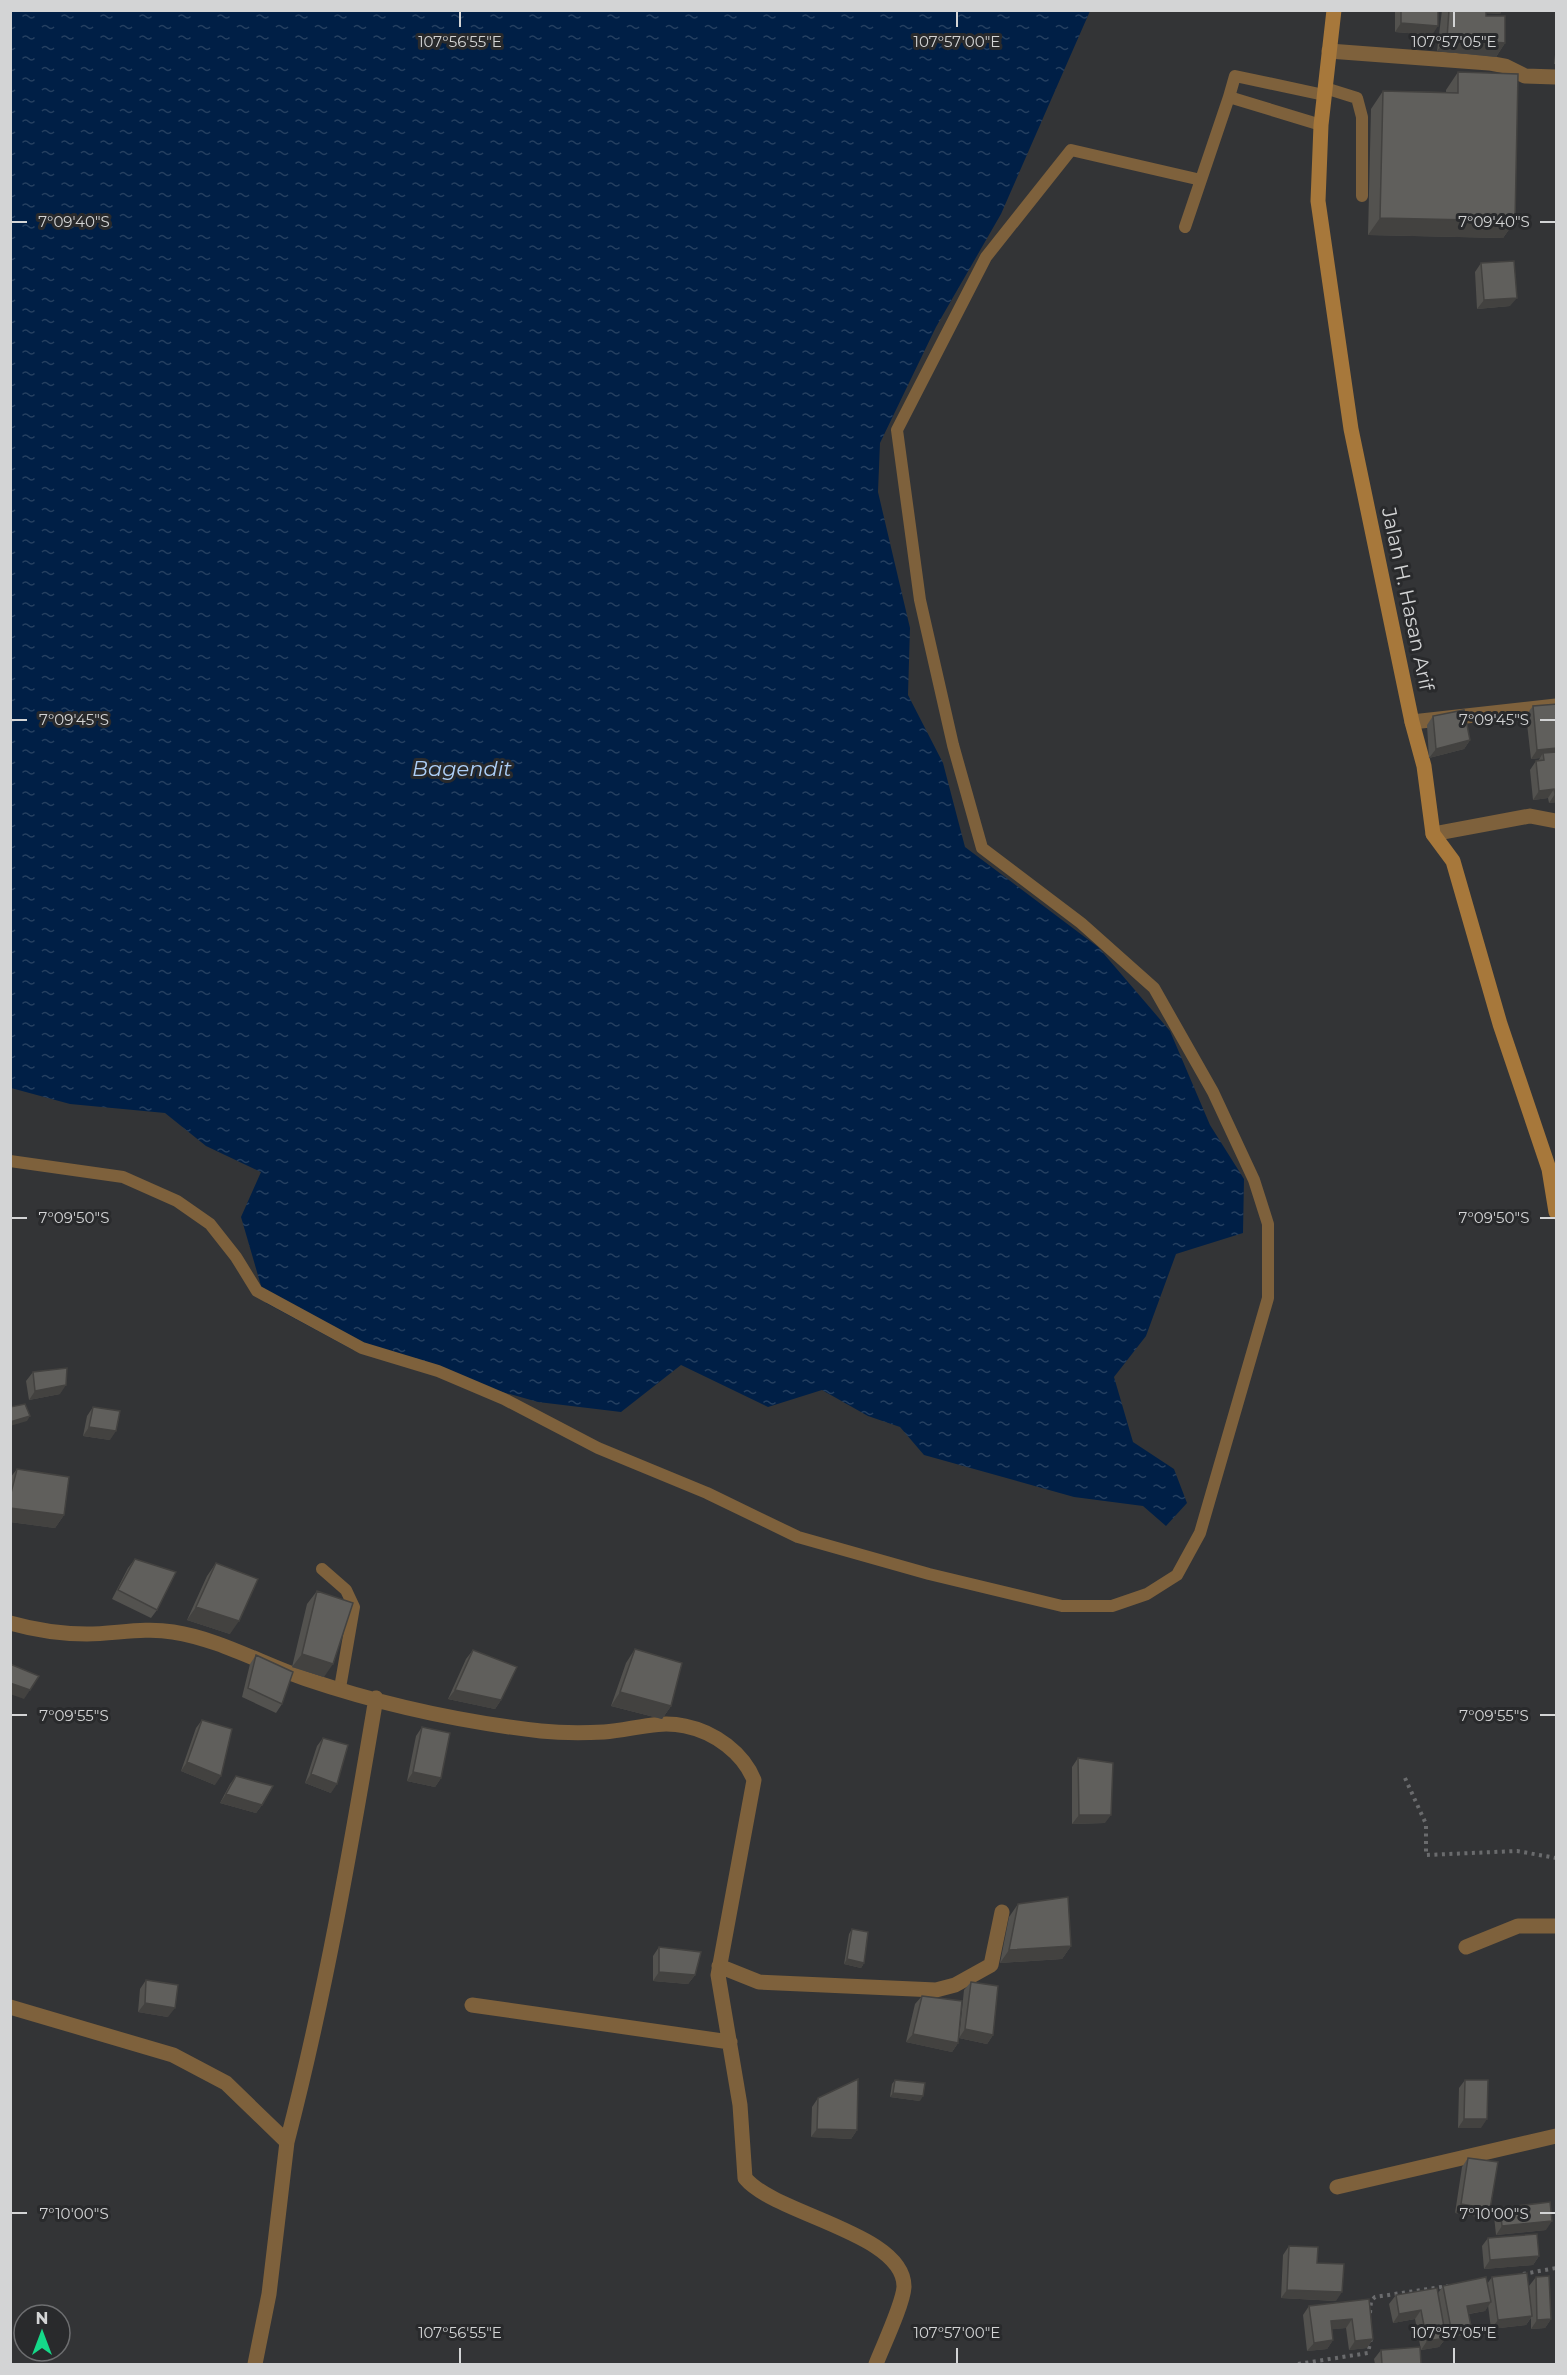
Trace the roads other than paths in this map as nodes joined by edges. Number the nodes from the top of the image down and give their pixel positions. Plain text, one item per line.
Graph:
1 (1334, 10) edge
2 (1329, 51) junction
3 (1557, 77) edge
4 (1325, 92) junction
5 (1229, 97) junction
6 (1321, 125) junction
7 (1201, 180) junction
8 (1362, 196) dead end
9 (1185, 227) dead end
10 (1557, 706) edge
11 (1412, 722) junction
12 (1557, 821) edge
13 (1433, 834) junction
14 (10, 1161) edge
15 (1557, 1212) edge
16 (322, 1569) dead end
17 (10, 1623) edge
18 (340, 1688) junction
19 (376, 1698) junction
20 (1002, 1912) dead end
21 (1557, 1926) edge
22 (1466, 1947) dead end
23 (719, 1966) junction
24 (472, 2005) dead end
25 (10, 2007) edge
26 (729, 2042) junction
27 (1557, 2136) edge
28 (287, 2142) junction
29 (1337, 2187) dead end
30 (255, 2364) edge
31 (876, 2364) edge

1 - 2 main road, Jalan H. Hasan Arif
2 - 3 street
2 - 4 main road, Jalan H. Hasan Arif
4 - 5 lane
4 - 6 main road, Jalan H. Hasan Arif
4 - 8 lane
5 - 6 lane
5 - 7 lane
6 - 11 main road, Jalan H. Hasan Arif
7 - 9 lane
7 - 14 lane
10 - 11 street
11 - 13 main road, Jalan H. Hasan Arif
12 - 13 street
13 - 15 main road, Jalan H. Hasan Arif
16 - 18 lane
17 - 18 street
18 - 19 street
19 - 23 street
19 - 28 street
20 - 23 street
21 - 22 street
23 - 26 street
24 - 26 street
25 - 28 street
26 - 31 street
27 - 29 street
28 - 30 street

